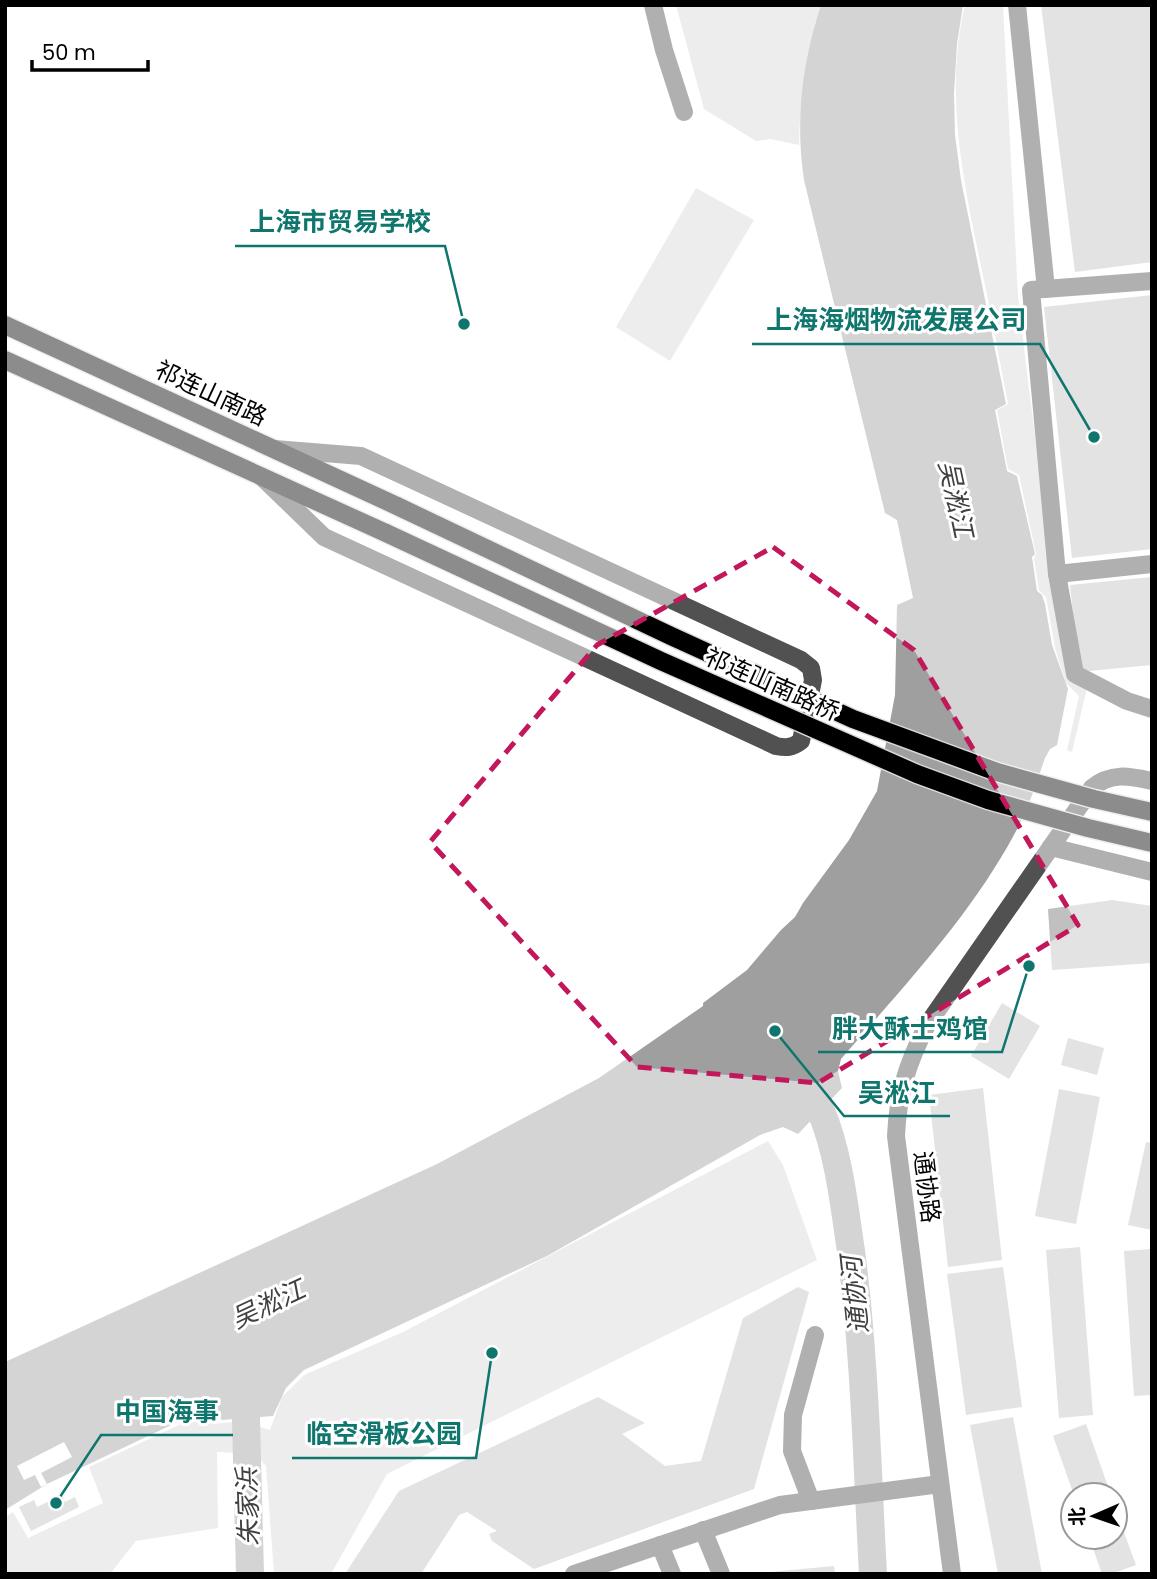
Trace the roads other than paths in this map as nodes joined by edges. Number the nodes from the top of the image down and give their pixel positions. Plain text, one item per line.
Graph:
1 (653, 5) edge
2 (1017, 5) edge
3 (684, 112) dead end
4 (1152, 281) edge
5 (1046, 289) junction
6 (5, 326) edge
7 (5, 360) edge
8 (274, 449) junction
9 (262, 477) junction
10 (397, 506) joint
11 (1152, 564) edge
12 (1057, 574) junction
13 (1152, 709) edge
14 (1152, 782) edge
15 (1152, 812) edge
16 (1152, 843) edge
17 (1051, 847) junction
18 (1152, 872) edge
19 (815, 1335) dead end
20 (933, 1485) junction
21 (811, 1501) junction
22 (704, 1530) junction
23 (660, 1545) junction
24 (574, 1574) edge
25 (671, 1574) edge
26 (721, 1574) edge
27 (952, 1574) edge

1 - 3 street
2 - 5 street
4 - 5 street
5 - 12 street
6 - 8 main road, 祁连山南路
7 - 9 main road
8 - 9 street
8 - 10 main road, 祁连山南路
9 - 16 main road, 祁连山南路桥, bridge
10 - 15 main road, 祁连山南路桥, bridge
11 - 12 street
12 - 13 street
14 - 17 street, 通协路
17 - 18 street
17 - 20 street, 通协路
19 - 21 street
20 - 21 street
20 - 27 street, 通协路
21 - 22 street
22 - 23 street
22 - 26 street
23 - 24 street
23 - 25 street

